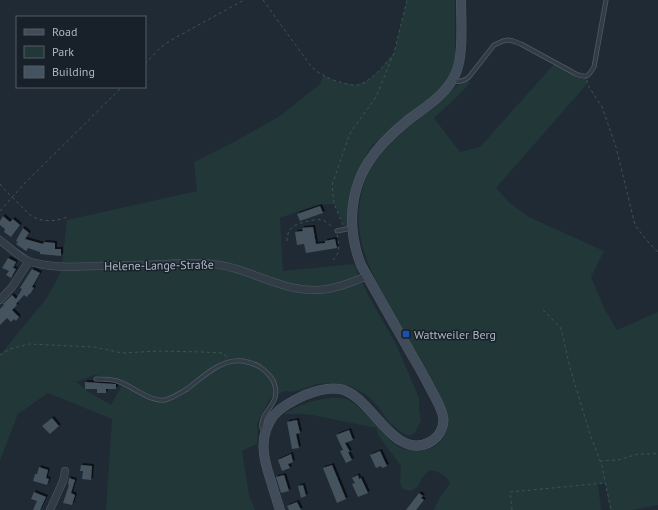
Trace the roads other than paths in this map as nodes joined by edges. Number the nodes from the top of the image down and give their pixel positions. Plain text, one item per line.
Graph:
1 (461, 0) edge
2 (606, 0) edge
3 (453, 80) junction
4 (349, 229) junction
5 (336, 231) road end
6 (0, 240) edge
7 (29, 261) junction
8 (367, 276) junction
9 (0, 300) edge
10 (96, 378) dead end
11 (266, 430) junction
12 (65, 471) dead end
13 (50, 510) edge
14 (280, 510) edge

1 - 3 street
2 - 3 lane
3 - 4 street
4 - 5 lane
4 - 8 street
6 - 7 street, Helene-Lange-Straße
7 - 8 street, Helene-Lange-Straße
7 - 9 street
8 - 11 street
10 - 11 lane
11 - 14 street
12 - 13 street

